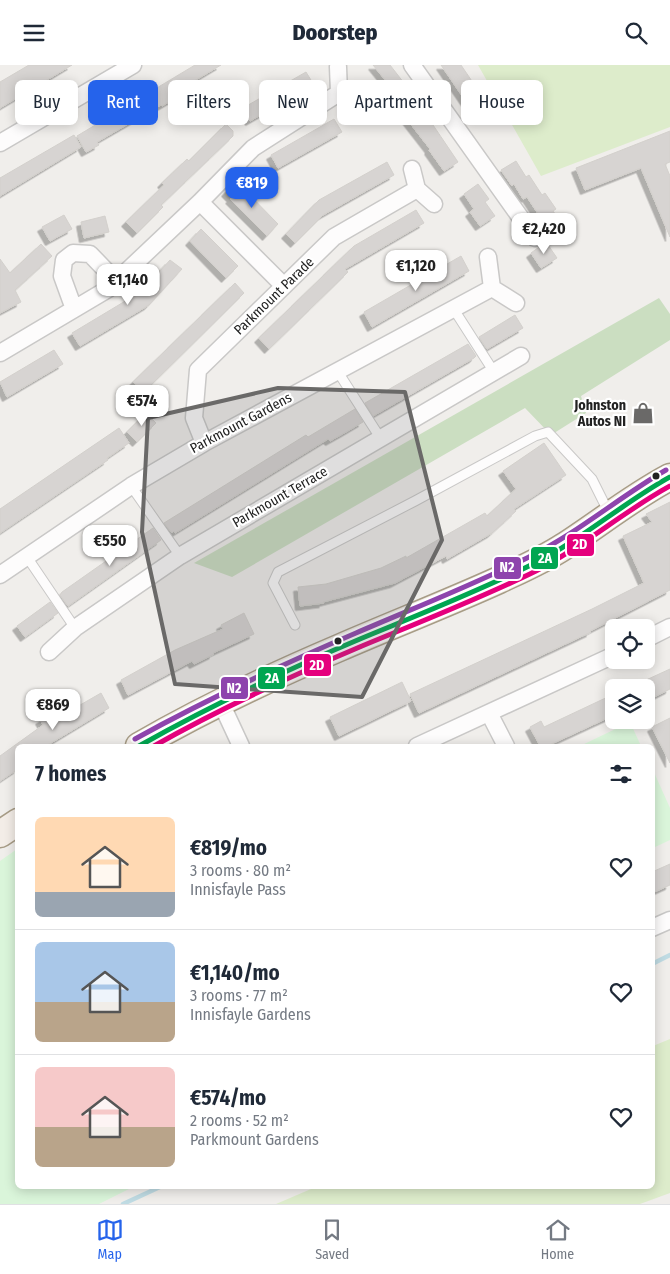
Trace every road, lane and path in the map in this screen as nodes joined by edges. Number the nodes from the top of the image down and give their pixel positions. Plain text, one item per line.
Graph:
1 (133, 65) edge
2 (412, 65) edge
3 (338, 67) dead end
4 (338, 80) edge
5 (337, 94) edge
6 (0, 143) edge
7 (412, 169) dead end
8 (417, 189) junction
9 (200, 202) junction
10 (434, 204) dead end
11 (535, 238) dead end
12 (488, 257) dead end
13 (116, 281) junction
14 (284, 286) junction
15 (492, 288) junction
16 (516, 303) dead end
17 (453, 308) junction
18 (74, 309) junction
19 (0, 353) edge
20 (521, 356) dead end
21 (338, 372) junction
22 (494, 372) junction
23 (381, 439) junction
24 (204, 443) junction
25 (670, 477) edge
26 (131, 486) junction
27 (610, 515) junction
28 (180, 556) junction
29 (28, 557) junction
30 (0, 575) edge
31 (295, 625) dead end
32 (670, 627) edge
33 (75, 628) junction
34 (655, 634) edge
35 (49, 652) dead end
36 (605, 659) edge
37 (221, 703) junction
38 (489, 713) junction
39 (143, 744) edge
40 (240, 744) edge
41 (421, 744) edge
42 (505, 744) edge
43 (15, 824) edge
44 (0, 834) edge
45 (670, 920) edge
46 (655, 927) edge

1 - 6 street
2 - 11 street
3 - 4 street
5 - 9 street
7 - 8 street
8 - 10 street
8 - 14 street, Parkmount Parade
9 - 13 street
9 - 14 street
12 - 15 street
13 - 18 street
13 - 18 street
14 - 24 street, Parkmount Parade
15 - 16 street
15 - 17 street, Parkmount Gardens
17 - 21 street, Parkmount Gardens
17 - 22 lane
18 - 19 street
20 - 22 street, Parkmount Terrace
21 - 23 lane
21 - 24 street, Parkmount Gardens
22 - 23 street, Parkmount Terrace
23 - 28 street, Parkmount Terrace
24 - 26 street, Parkmount Gardens
25 - 27 main road
26 - 28 lane
26 - 29 street, Parkmount Gardens
27 - 31 lane
27 - 37 main road
28 - 33 street, Parkmount Terrace
29 - 30 street, Parkmount Gardens
29 - 33 lane
32 - 34 street
33 - 35 street, Parkmount Terrace
36 - 38 street
37 - 39 main road
37 - 40 street
38 - 41 street
38 - 42 street
43 - 44 main road
45 - 46 street

